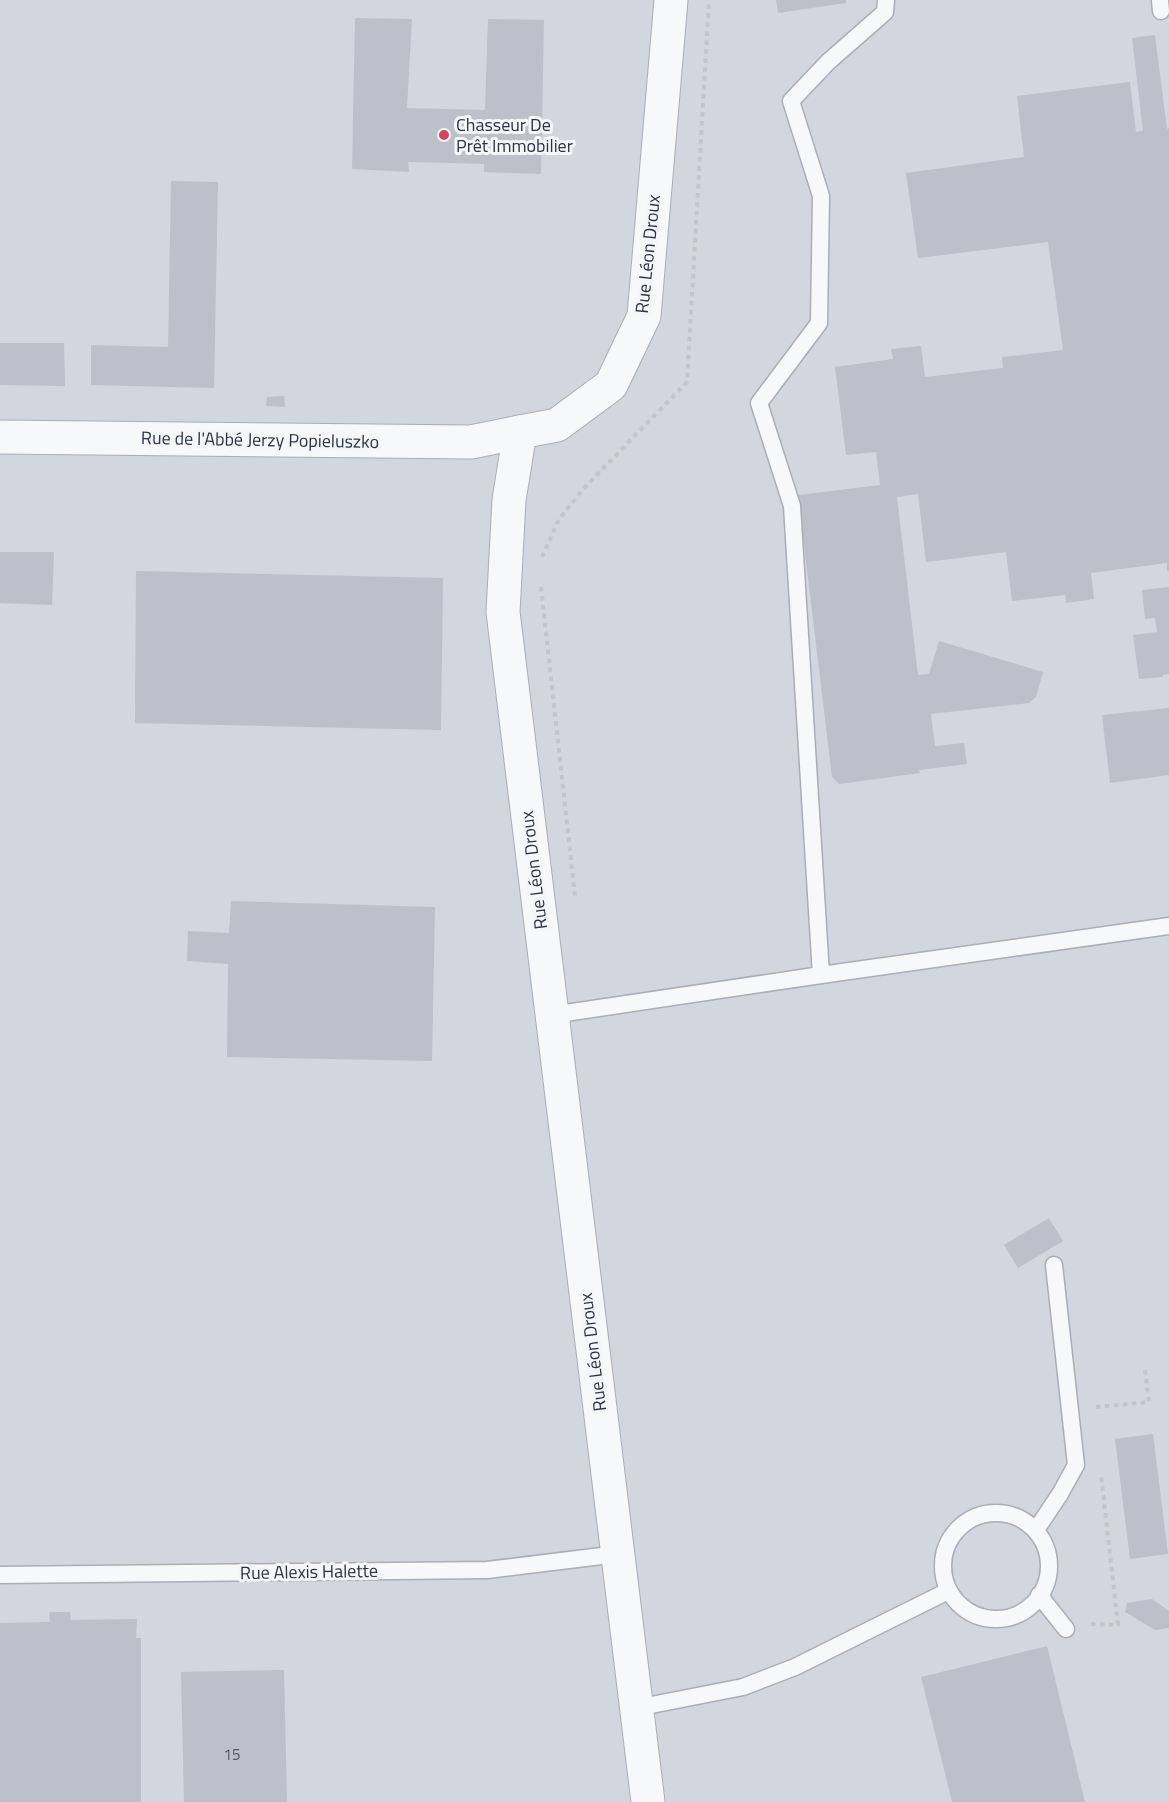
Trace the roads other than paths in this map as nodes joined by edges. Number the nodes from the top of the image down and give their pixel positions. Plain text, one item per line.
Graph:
1 (672, 0) edge
2 (886, 0) edge
3 (520, 432) junction
4 (0, 437) edge
5 (1169, 926) edge
6 (821, 975) junction
7 (552, 1015) junction
8 (1054, 1265) dead end
9 (1036, 1530) junction
10 (618, 1554) junction
11 (0, 1575) edge
12 (948, 1591) junction
13 (1039, 1595) junction
14 (1064, 1626) road end
15 (636, 1708) junction
16 (648, 1802) edge

1 - 3 street, Rue Léon Droux
2 - 6 lane
3 - 4 street, Rue de l'Abbé Jerzy Popieluszko
3 - 7 street, Rue Léon Droux
5 - 6 lane
6 - 7 lane
7 - 10 street, Rue Léon Droux
8 - 9 lane
9 - 12 lane
9 - 13 lane
10 - 11 lane, Rue Alexis Halette
10 - 15 street, Rue Léon Droux
12 - 13 lane
12 - 15 lane
13 - 14 lane
15 - 16 street, Rue Léon Droux

